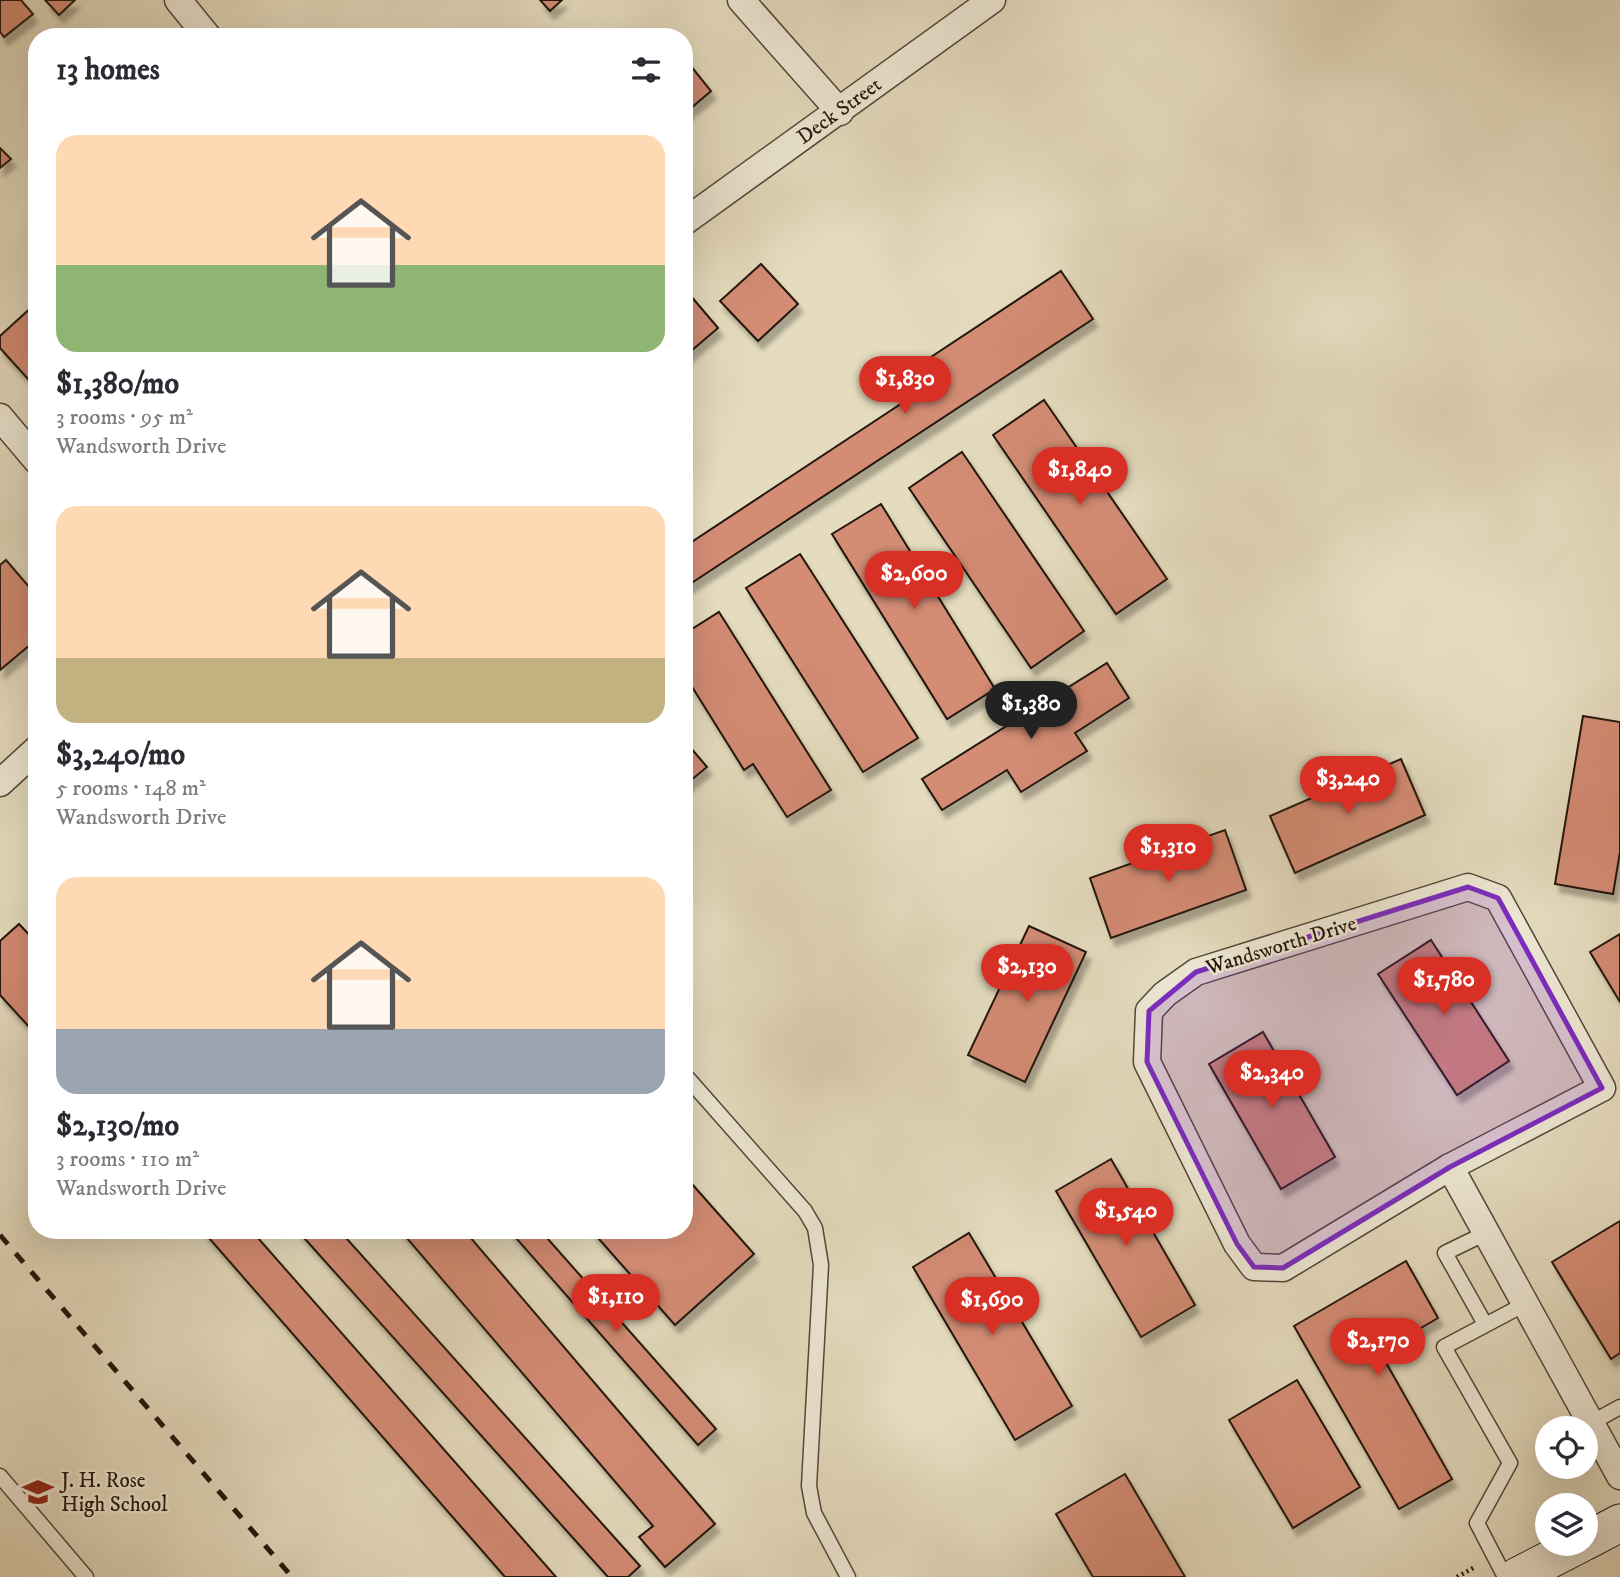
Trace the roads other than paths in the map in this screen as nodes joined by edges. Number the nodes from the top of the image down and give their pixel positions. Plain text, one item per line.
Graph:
1 (178, 0) edge
2 (741, 0) edge
3 (992, 0) edge
4 (201, 28) edge
5 (839, 111) junction
6 (693, 216) edge
7 (4, 432) edge
8 (28, 453) edge
9 (28, 758) edge
10 (0, 783) edge
11 (693, 1084) edge
12 (1450, 1167) junction
13 (1486, 1233) junction
14 (1525, 1304) junction
15 (1485, 1324) junction
16 (1620, 1407) edge
17 (1587, 1416) edge
18 (1598, 1419) edge
19 (1598, 1436) edge
20 (0, 1476) edge
21 (1620, 1476) edge
22 (1620, 1523) edge
23 (1598, 1535) edge
24 (1557, 1556) edge
25 (86, 1577) edge
26 (848, 1577) edge
27 (1505, 1577) edge
28 (1516, 1577) edge

1 - 4 street
2 - 5 street
3 - 5 street, Deck Street
5 - 6 street, Deck Street
7 - 8 street
9 - 10 street
11 - 26 lane
12 - 12 street, Wandsworth Drive
12 - 13 street
13 - 14 street
13 - 15 lane
14 - 15 lane
14 - 17 street
15 - 27 lane
16 - 18 lane
19 - 21 street
20 - 25 lane
22 - 23 main road
24 - 28 main road

